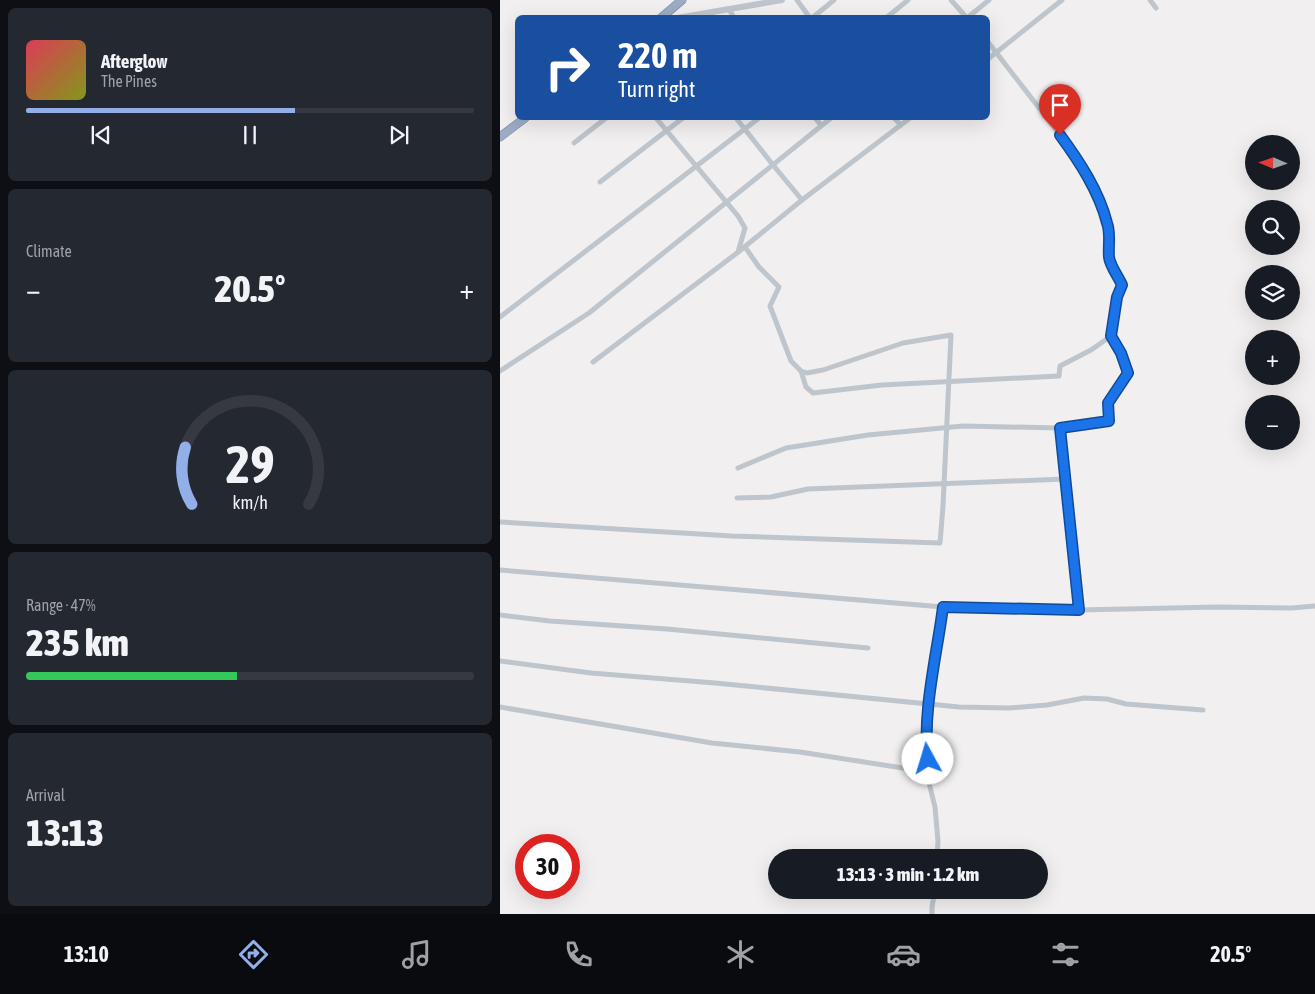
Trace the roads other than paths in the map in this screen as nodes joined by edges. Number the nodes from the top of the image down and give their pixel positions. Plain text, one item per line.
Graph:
1 (682, 0) edge
2 (782, 0) edge
3 (797, 0) edge
4 (834, 0) edge
5 (908, 0) edge
6 (951, 0) edge
7 (989, 0) edge
8 (1062, 0) edge
9 (1150, 0) edge
10 (1156, 8) dead end
11 (729, 9) junction
12 (664, 15) edge
13 (694, 15) edge
14 (732, 15) edge
15 (809, 15) edge
16 (815, 15) edge
17 (890, 15) edge
18 (964, 15) edge
19 (971, 15) edge
20 (990, 44) edge
21 (996, 52) junction
22 (990, 57) edge
23 (522, 120) edge
24 (603, 120) edge
25 (658, 120) edge
26 (680, 120) edge
27 (738, 120) edge
28 (756, 120) edge
29 (817, 120) edge
30 (828, 120) edge
31 (896, 120) edge
32 (907, 120) edge
33 (821, 125) junction
34 (901, 125) junction
35 (745, 129) junction
36 (667, 130) junction
37 (500, 137) edge
38 (574, 143) dead end
39 (772, 165) junction
40 (697, 167) junction
41 (600, 182) dead end
42 (802, 200) junction
43 (725, 202) junction
44 (745, 247) junction
45 (737, 253) junction
46 (500, 316) edge
47 (1111, 336) junction
48 (593, 362) dead end
49 (500, 371) edge
50 (802, 371) junction
51 (949, 381) junction
52 (947, 428) junction
53 (1060, 428) junction
54 (738, 468) dead end
55 (1065, 479) junction
56 (944, 485) junction
57 (737, 498) dead end
58 (500, 522) edge
59 (500, 570) edge
60 (1315, 606) edge
61 (943, 607) junction
62 (1079, 610) junction
63 (500, 615) edge
64 (868, 648) dead end
65 (500, 661) edge
66 (929, 703) junction
67 (500, 707) edge
68 (1203, 710) dead end
69 (926, 770) junction
70 (938, 849) edge
71 (933, 899) edge
72 (932, 914) edge

1 - 12 highway
2 - 11 street
3 - 15 street
4 - 16 street
5 - 17 street
6 - 18 street
7 - 19 street
8 - 21 street
9 - 10 street
11 - 13 street
11 - 14 street
20 - 21 street
21 - 22 street
21 - 47 street
23 - 37 highway
24 - 38 street
25 - 36 street
26 - 36 street
27 - 35 street
28 - 35 street
29 - 33 street
30 - 33 street
31 - 34 street
32 - 34 street
33 - 39 street
34 - 42 street
35 - 39 street
35 - 40 street
36 - 40 street
36 - 41 street
39 - 42 street
39 - 43 street
40 - 43 street
40 - 46 street
42 - 44 street
43 - 45 street
43 - 49 street
44 - 45 street
44 - 50 street
45 - 48 street
47 - 51 street
47 - 53 street
50 - 51 street
50 - 51 street
51 - 52 street
52 - 53 street
52 - 54 street
52 - 56 street
53 - 55 street
55 - 56 street
55 - 62 street
56 - 57 street
56 - 58 street
59 - 61 street
60 - 62 street
61 - 62 street
61 - 66 street
63 - 64 street
65 - 66 street
66 - 68 street
66 - 69 street
67 - 69 street
69 - 70 street
71 - 72 street

